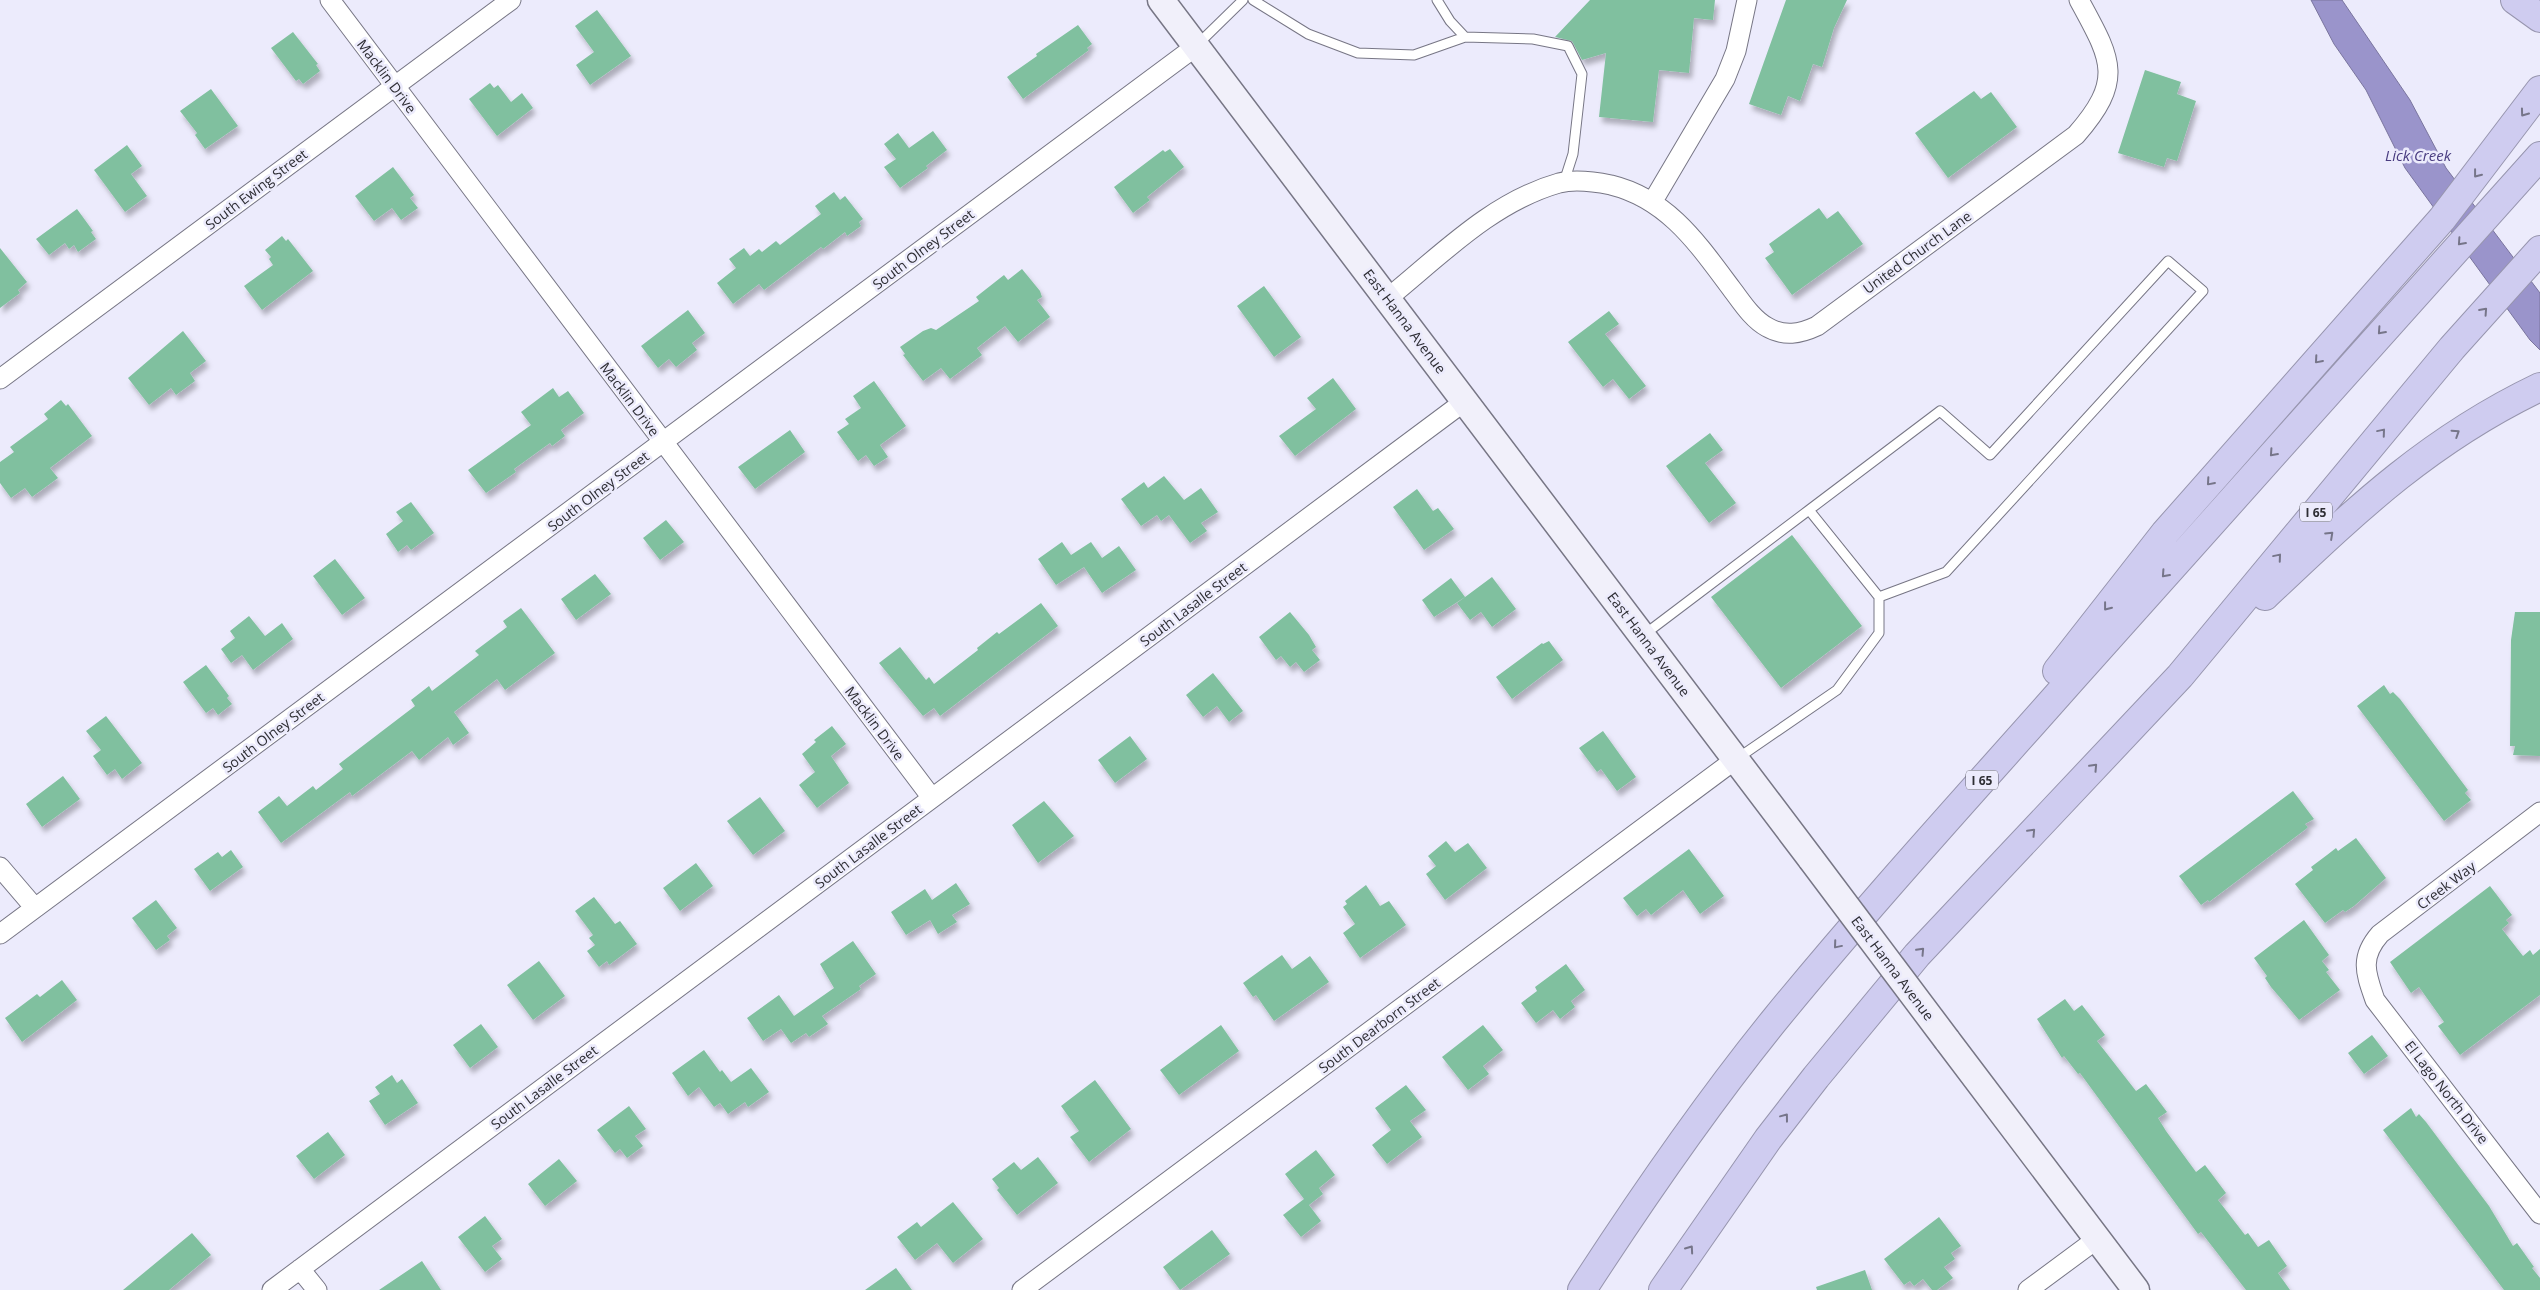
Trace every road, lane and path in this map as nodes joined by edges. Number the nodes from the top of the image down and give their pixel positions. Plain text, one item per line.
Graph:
1 (330, 0) edge
2 (511, 0) edge
3 (1161, 0) edge
4 (1243, 0) edge
5 (1252, 0) edge
6 (1436, 0) edge
7 (1748, 0) edge
8 (2079, 0) edge
9 (2516, 1) edge
10 (2540, 18) edge
11 (1465, 37) junction
12 (1195, 46) junction
13 (394, 87) junction
14 (2540, 90) edge
15 (2535, 162) edge
16 (1564, 182) junction
17 (1653, 201) junction
18 (2540, 250) edge
19 (1388, 298) junction
20 (0, 378) edge
21 (2540, 387) edge
22 (1465, 401) junction
23 (663, 443) junction
24 (1809, 510) junction
25 (1879, 597) junction
26 (1643, 636) junction
27 (2180, 676) junction
28 (1736, 759) junction
29 (932, 798) junction
30 (2540, 812) edge
31 (0, 866) edge
32 (1878, 896) junction
33 (36, 908) junction
34 (0, 934) edge
35 (2365, 966) joint
36 (2540, 1214) edge
37 (2097, 1238) junction
38 (300, 1268) junction
39 (272, 1290) edge
40 (317, 1290) edge
41 (1022, 1290) edge
42 (1582, 1290) edge
43 (1664, 1290) edge
44 (2028, 1290) edge
45 (2136, 1290) edge

1 - 13 street, Macklin Drive
2 - 13 street, South Ewing Street
3 - 12 main road, East Hanna Avenue
4 - 12 lane
5 - 11 lane
6 - 11 lane
7 - 17 street
8 - 17 street, United Church Lane
9 - 10 highway
11 - 16 lane
12 - 19 main road, East Hanna Avenue
12 - 23 street, South Olney Street
13 - 20 street, South Ewing Street
13 - 23 street, Macklin Drive
14 -> 32 highway
15 -> 32 highway, I 65
16 - 17 street, United Church Lane
16 - 19 street, United Church Lane
27 -> 18 highway, I 65
19 - 22 main road, East Hanna Avenue
27 -> 21 highway
22 - 26 main road, East Hanna Avenue
22 - 29 street, South Lasalle Street
23 - 29 street, Macklin Drive
23 - 33 street, South Olney Street
24 - 25 lane
24 - 25 lane
24 - 26 lane
25 - 28 lane
26 - 28 main road, East Hanna Avenue
43 -> 27 highway, I 65
28 - 37 main road, East Hanna Avenue, bridge
28 - 41 street, South Dearborn Street
29 - 38 street, South Lasalle Street
30 - 35 street, Creek Way
31 - 33 street
32 -> 42 highway, I 65
33 - 34 street, South Olney Street
35 - 36 street, El Lago North Drive
37 - 44 street
37 - 45 main road, East Hanna Avenue
38 - 39 street, South Lasalle Street
38 - 40 street

